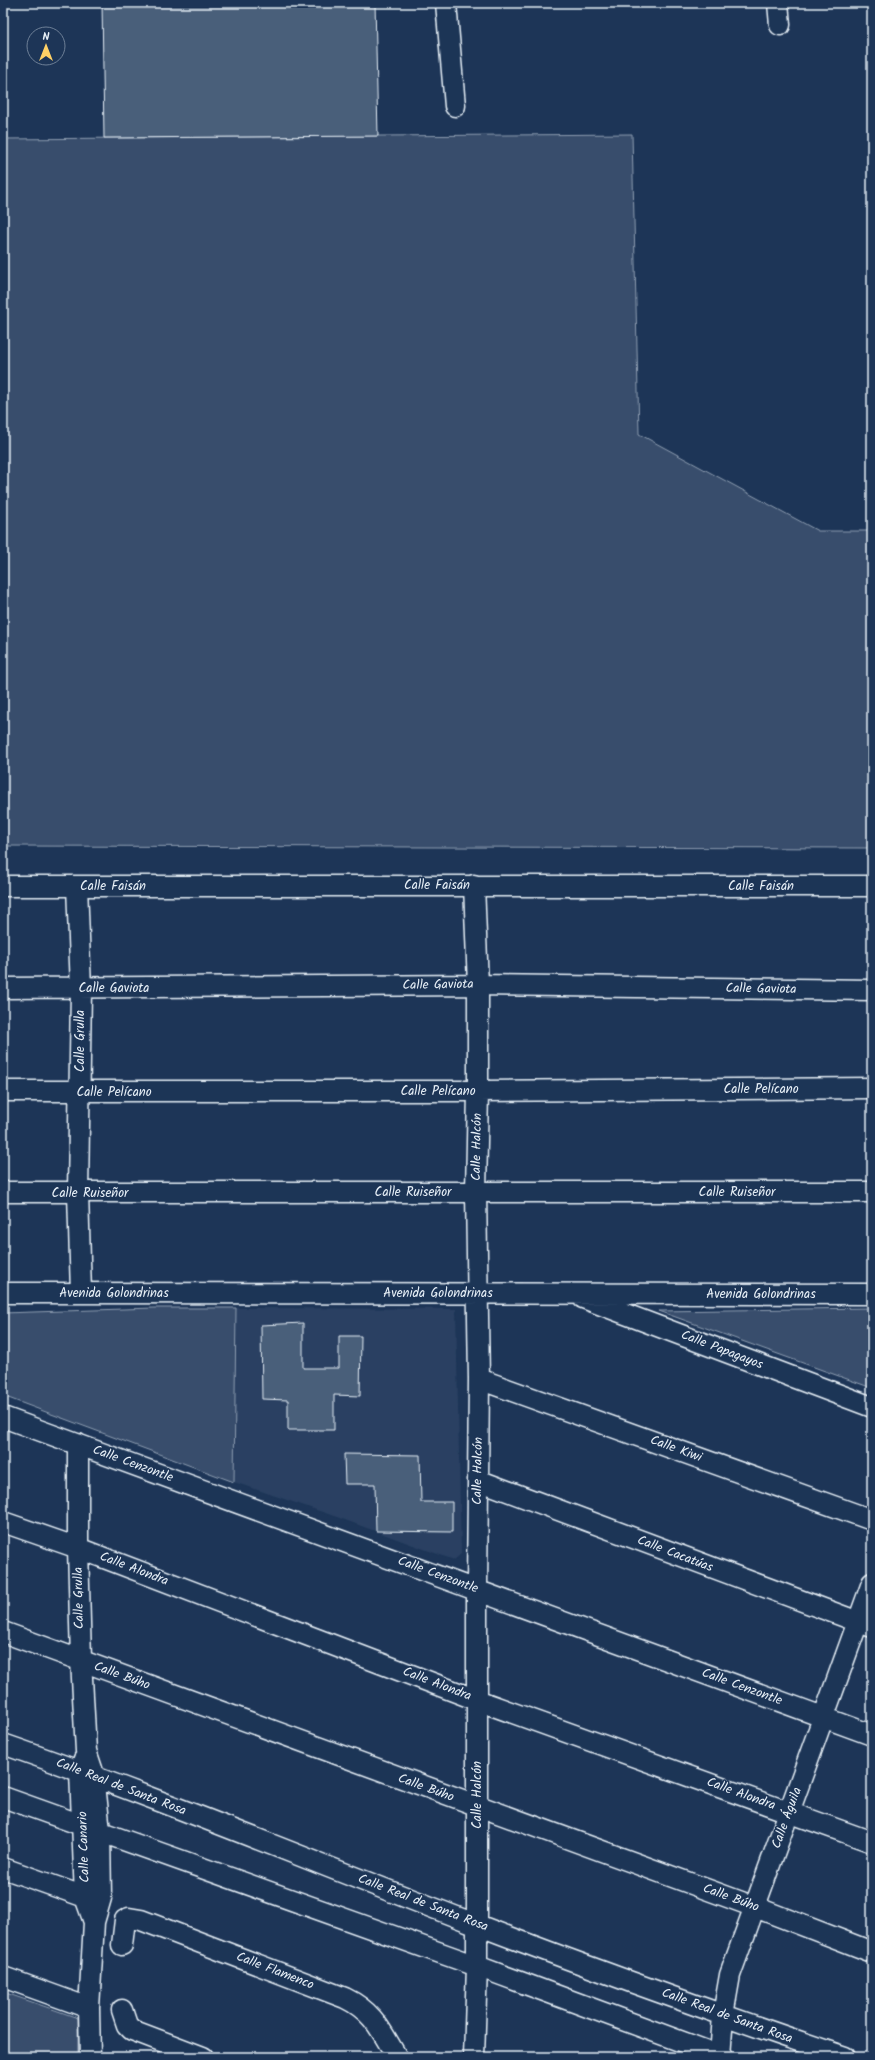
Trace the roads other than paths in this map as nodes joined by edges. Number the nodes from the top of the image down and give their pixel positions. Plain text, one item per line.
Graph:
1 (446, 3) edge
2 (778, 3) edge
3 (780, 25) dead end
4 (455, 106) dead end
5 (474, 885) junction
6 (3, 886) edge
7 (77, 886) junction
8 (872, 886) edge
9 (478, 985) junction
10 (3, 988) edge
11 (81, 989) junction
12 (872, 990) edge
13 (872, 1088) edge
14 (3, 1091) edge
15 (478, 1091) junction
16 (80, 1092) junction
17 (3, 1192) edge
18 (476, 1192) junction
19 (872, 1192) edge
20 (78, 1193) junction
21 (3, 1293) edge
22 (81, 1293) junction
23 (479, 1293) junction
24 (572, 1294) junction
25 (872, 1294) edge
26 (479, 1379) junction
27 (872, 1407) edge
28 (3, 1417) edge
29 (78, 1444) junction
30 (478, 1480) junction
31 (872, 1520) edge
32 (3, 1522) edge
33 (78, 1548) junction
34 (872, 1583) edge
35 (477, 1589) junction
36 (865, 1625) edge
37 (3, 1632) edge
38 (81, 1660) junction
39 (478, 1700) junction
40 (822, 1716) junction
41 (872, 1735) edge
42 (3, 1744) edge
43 (87, 1773) junction
44 (3, 1797) edge
45 (478, 1807) junction
46 (790, 1811) junction
47 (92, 1828) junction
48 (872, 1842) edge
49 (3, 1868) edge
50 (93, 1898) junction
51 (755, 1906) junction
52 (476, 1924) junction
53 (122, 1945) dead end
54 (872, 1952) edge
55 (477, 1966) junction
56 (3, 1977) edge
57 (89, 2008) junction
58 (122, 2010) dead end
59 (723, 2015) junction
60 (90, 2057) edge
61 (200, 2057) edge
62 (396, 2057) edge
63 (474, 2057) edge
64 (721, 2057) edge
65 (845, 2057) edge

1 - 4 street
2 - 3 street
5 - 7 street, Calle Faisán
5 - 8 street, Calle Faisán
5 - 9 street, Calle Halcón
6 - 7 street, Calle Faisán
7 - 11 street, Calle Grulla
9 - 11 street, Calle Gaviota
9 - 12 street, Calle Gaviota
9 - 15 street, Calle Halcón
10 - 11 street, Calle Gaviota
11 - 16 street, Calle Grulla
13 - 15 street, Calle Pelícano
14 - 16 street, Calle Pelícano
15 - 16 street, Calle Pelícano
15 - 18 street, Calle Halcón
16 - 20 street, Calle Grulla
17 - 20 street, Calle Ruiseñor
18 - 19 street, Calle Ruiseñor
18 - 20 street, Calle Ruiseñor
18 - 23 street, Calle Halcón
20 - 22 street, Calle Grulla
21 - 22 street, Avenida Golondrinas
22 - 23 street, Avenida Golondrinas
23 - 24 street, Avenida Golondrinas
23 - 26 street, Calle Halcón
24 - 25 street, Avenida Golondrinas
24 - 27 street, Calle Papagayos
26 - 30 street, Calle Halcón
26 - 31 street, Calle Kiwi
28 - 29 street, Calle Cenzontle
29 - 33 street, Calle Grulla
29 - 35 street, Calle Cenzontle
30 - 35 street, Calle Halcón
30 - 36 street, Calle Cacatúas
32 - 33 street, Calle Alondra
33 - 38 street, Calle Grulla
33 - 39 street, Calle Alondra
34 - 36 street, Calle Águila
35 - 39 street, Calle Halcón
35 - 40 street, Calle Cenzontle
36 - 40 street, Calle Águila
37 - 38 street, Calle Búho
38 - 43 street, Calle Grulla
38 - 45 street, Calle Búho
39 - 45 street, Calle Halcón
39 - 46 street, Calle Alondra
40 - 41 street, Calle Cenzontle
40 - 46 street, Calle Águila
42 - 43 street, Calle Real de Santa Rosa
43 - 47 street, Calle Canario
43 - 52 street, Calle Real de Santa Rosa
44 - 47 street
45 - 51 street, Calle Búho
45 - 52 street, Calle Halcón
46 - 48 street, Calle Alondra
46 - 51 street, Calle Águila
47 - 50 street, Calle Canario
47 - 55 street
49 - 50 street
50 - 57 street, Calle Canario
51 - 54 street, Calle Búho
51 - 59 street, Calle Águila
52 - 55 street, Calle Halcón
52 - 59 street, Calle Real de Santa Rosa
53 - 62 street, Calle Flamenco
55 - 63 street, Calle Halcón
55 - 64 street
56 - 57 street
57 - 60 street, Calle Canario
58 - 61 street
59 - 64 street, Calle Águila
59 - 65 street, Calle Real de Santa Rosa

